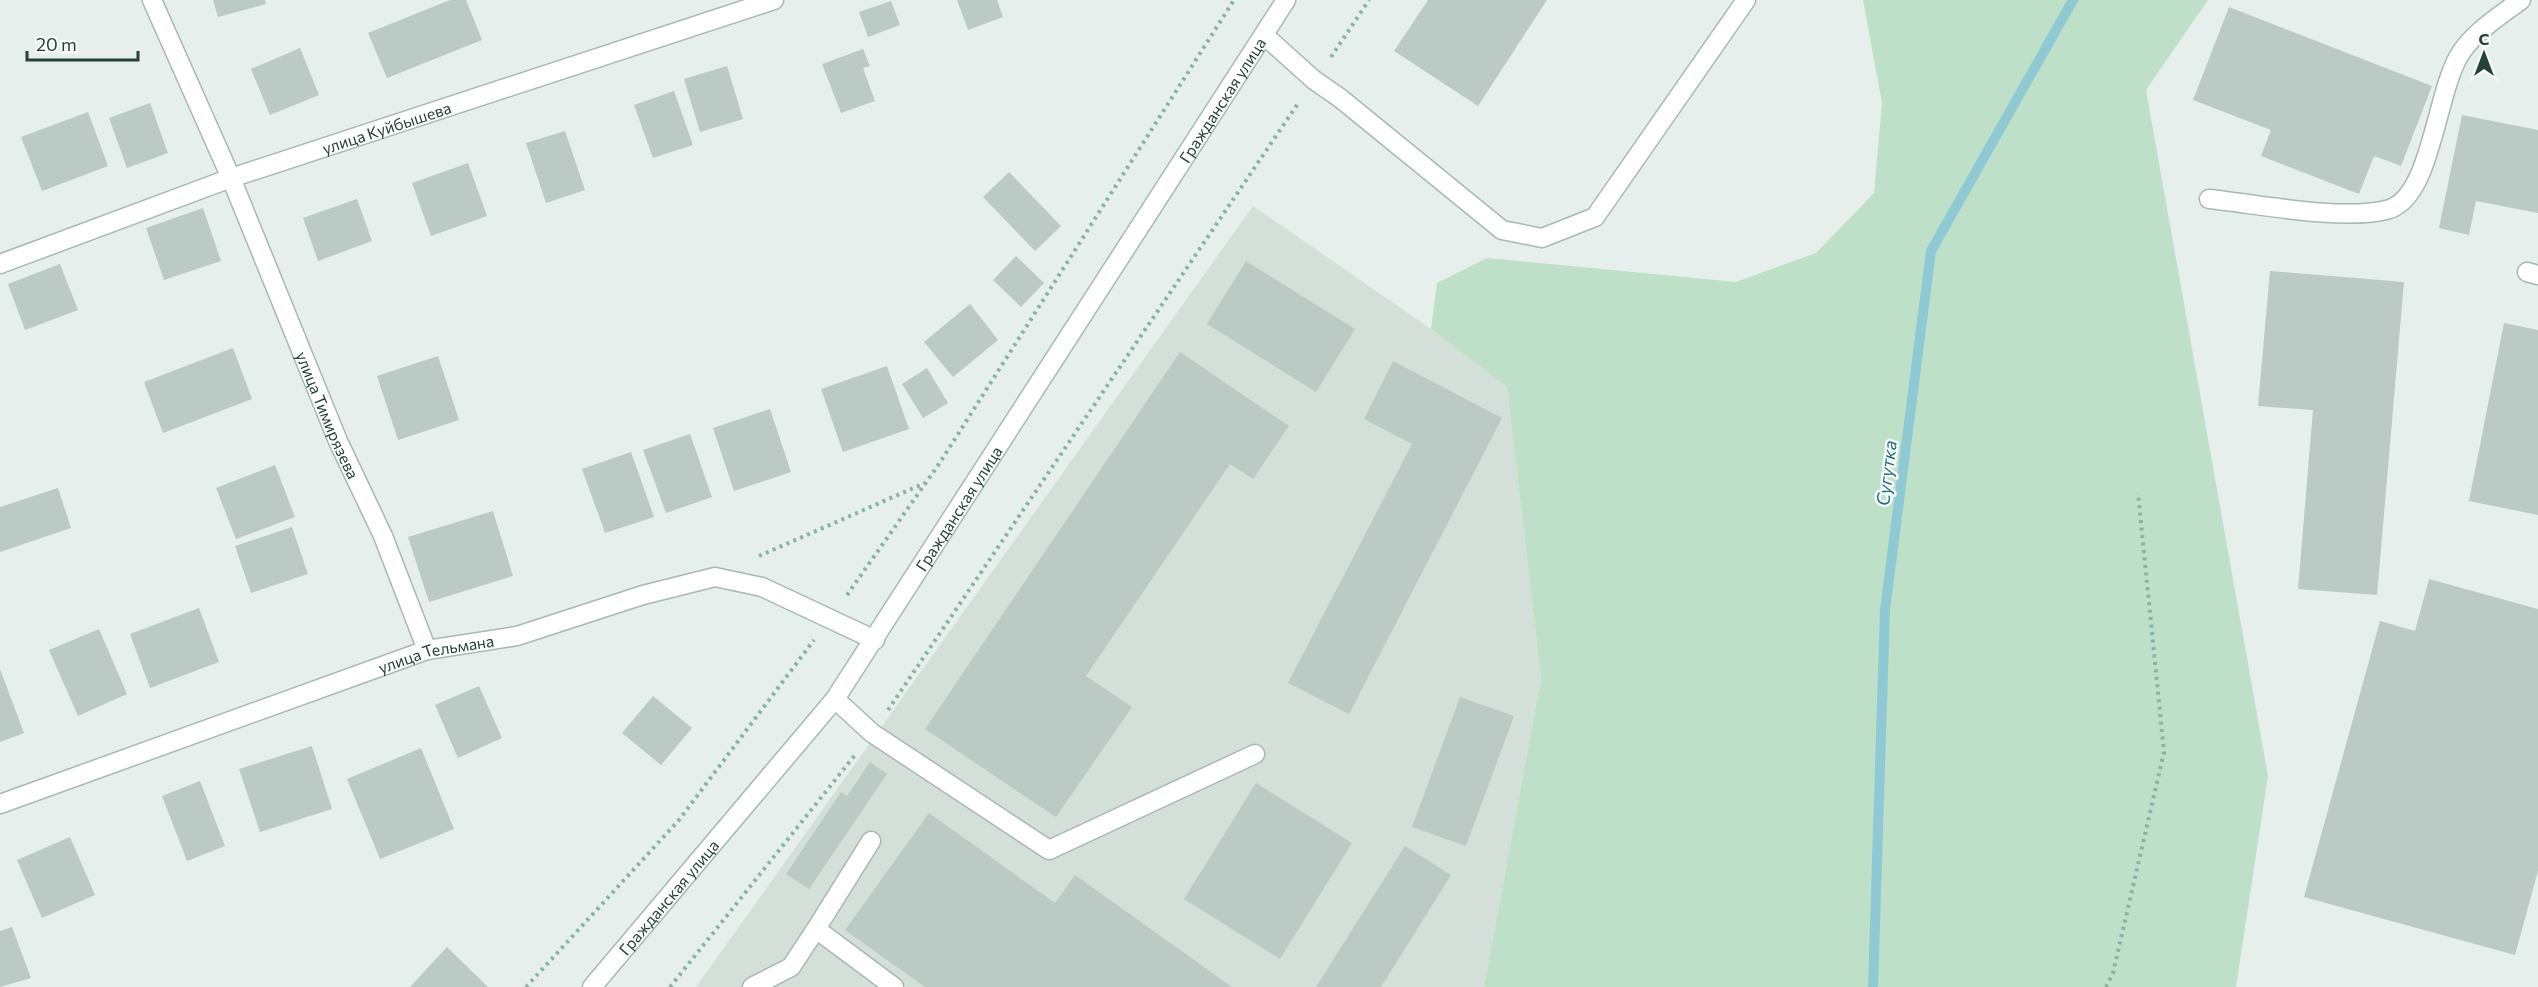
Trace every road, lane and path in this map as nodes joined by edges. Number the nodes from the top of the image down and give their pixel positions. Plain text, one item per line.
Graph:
1 (152, 0) edge
2 (774, 0) edge
3 (1234, 0) edge
4 (1286, 0) edge
5 (1369, 0) edge
6 (1746, 0) edge
7 (2521, 0) edge
8 (1264, 36) junction
9 (1314, 81) junction
10 (231, 178) junction
11 (2209, 199) dead end
12 (0, 264) edge
13 (925, 483) junction
14 (2138, 493) dead end
15 (757, 557) dead end
16 (831, 618) junction
17 (875, 640) junction
18 (427, 650) junction
19 (835, 699) junction
20 (872, 733) junction
21 (1255, 754) dead end
22 (0, 804) edge
23 (871, 841) dead end
24 (816, 929) junction
25 (526, 987) edge
26 (592, 987) edge
27 (670, 987) edge
28 (752, 987) edge
29 (894, 987) edge
30 (2106, 987) edge

1 - 10 street, улица Тимирязева
2 - 10 street, улица Куйбышева
3 - 13 path
4 - 8 street, Гражданская улица
5 - 9 path
6 - 9 street
7 - 11 street
8 - 9 street
8 - 17 street, Гражданская улица
9 - 20 path
10 - 12 street, улица Куйбышева
10 - 18 street, улица Тимирязева
13 - 15 path
13 - 16 path
14 - 30 path
16 - 17 street, улица Тельмана
16 - 18 street, улица Тельмана
16 - 25 path
17 - 19 street, Гражданская улица
18 - 22 street, улица Тельмана
19 - 20 street
19 - 26 street, Гражданская улица
20 - 21 street
20 - 27 path
23 - 24 street
24 - 28 street
24 - 29 street

